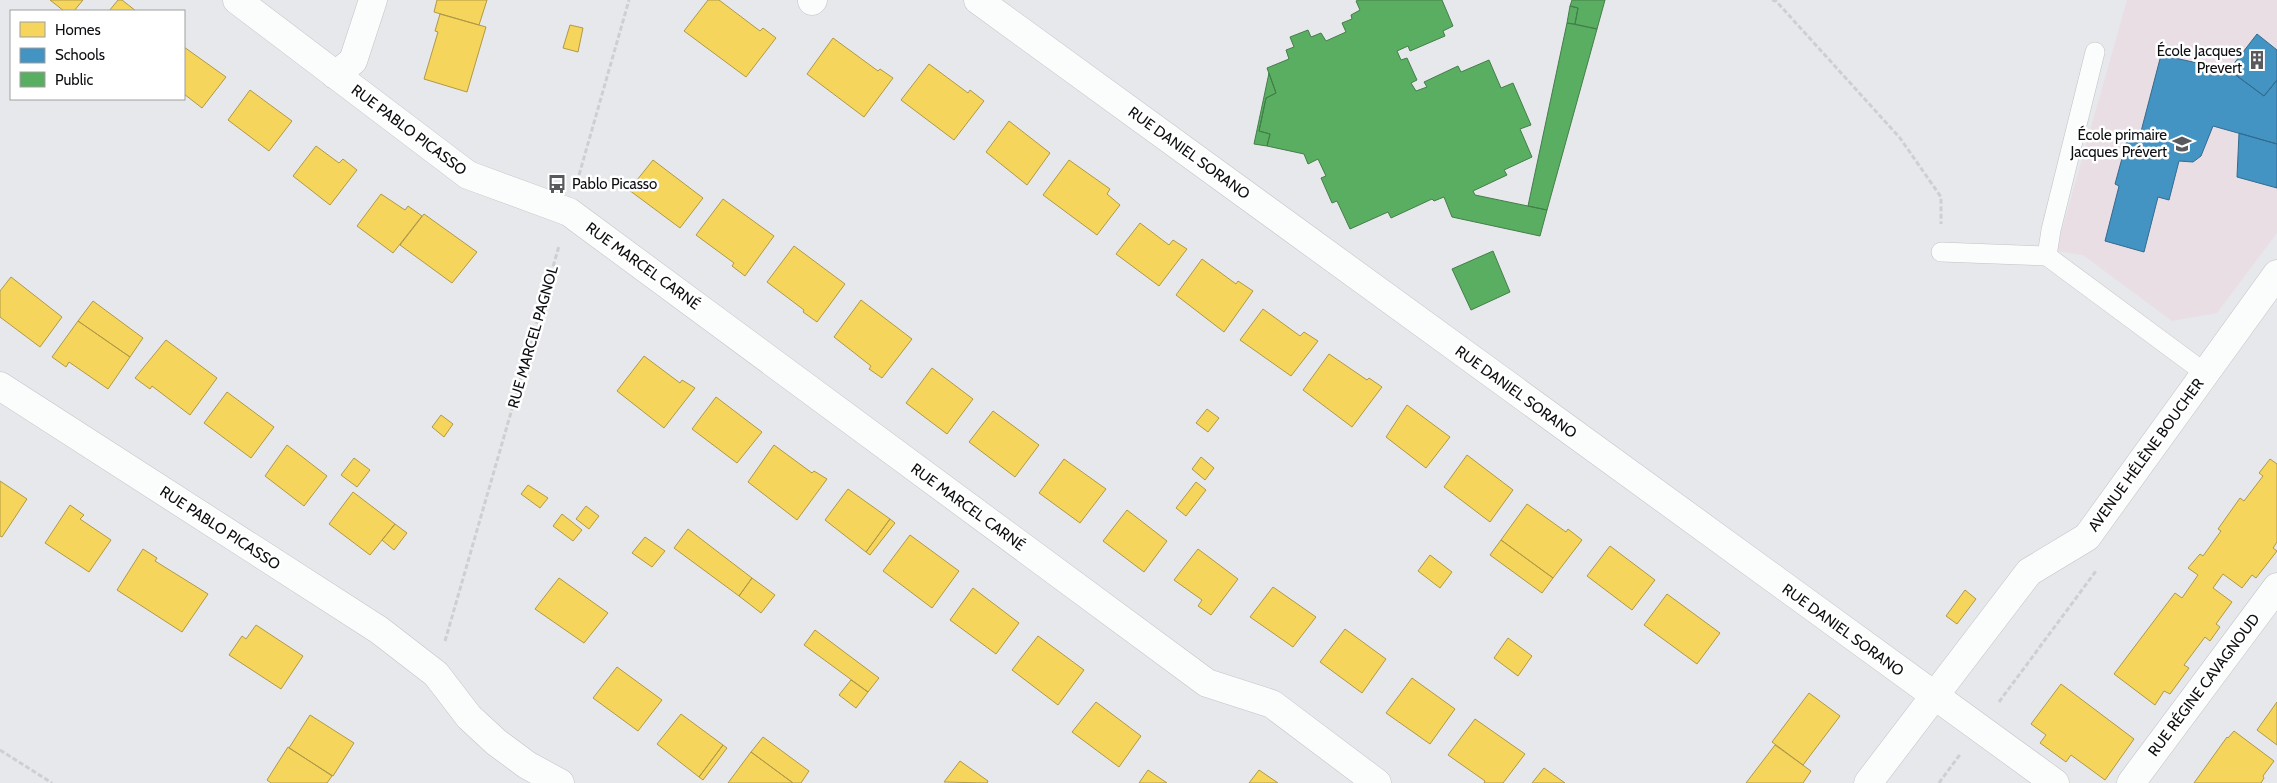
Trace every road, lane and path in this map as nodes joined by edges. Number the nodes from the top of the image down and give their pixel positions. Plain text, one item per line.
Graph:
1 (237, 0) edge
2 (373, 0) edge
3 (629, 0) edge
4 (978, 0) edge
5 (1775, 0) edge
6 (2095, 52) dead end
7 (335, 75) junction
8 (569, 212) junction
9 (1941, 252) joint
10 (2047, 256) junction
11 (2277, 274) edge
12 (2205, 373) junction
13 (0, 386) edge
14 (2277, 587) edge
15 (436, 674) junction
16 (1934, 696) junction
17 (0, 750) edge
18 (52, 783) edge
19 (560, 783) edge
20 (1377, 783) edge
21 (1868, 783) edge
22 (2055, 783) edge
23 (2131, 783) edge

1 - 7 street, RUE PABLO PICASSO
2 - 7 street, RUE PABLO PICASSO
3 - 8 path, RUE MARCEL PAGNOL
4 - 16 street, RUE DANIEL SORANO
5 - 9 path
6 - 10 lane
7 - 8 street, RUE PABLO PICASSO
8 - 15 path, RUE MARCEL PAGNOL
8 - 20 street, RUE MARCEL CARNÉ
9 - 10 lane
10 - 12 lane
11 - 12 street, AVENUE HÉLÈNE BOUCHER
12 - 16 street, AVENUE HÉLÈNE BOUCHER
13 - 15 street, RUE PABLO PICASSO
14 - 23 street, RUE RÉGINE CAVAGNOUD
15 - 19 street, RUE PABLO PICASSO
16 - 21 street, AVENUE HÉLÈNE BOUCHER
16 - 22 street, RUE DANIEL SORANO
17 - 18 path

